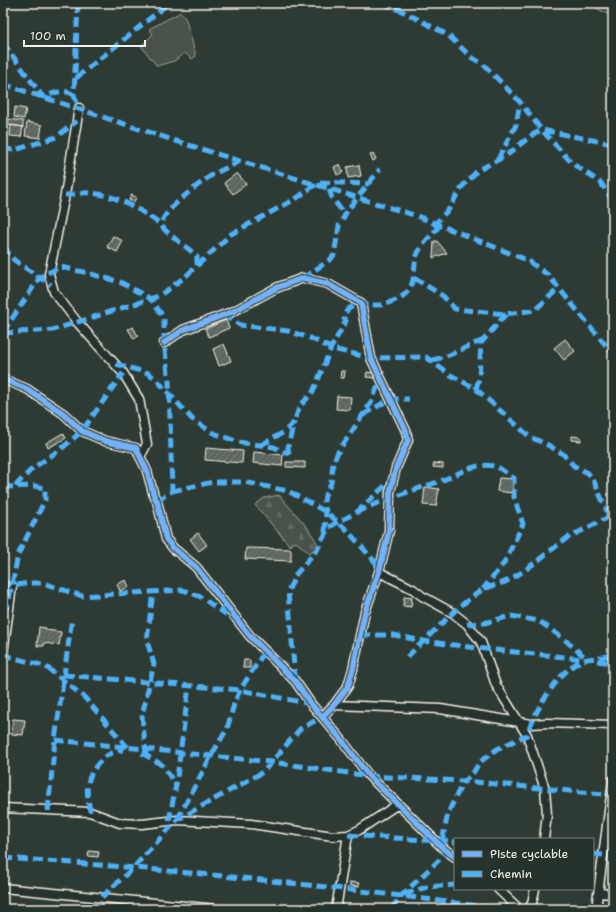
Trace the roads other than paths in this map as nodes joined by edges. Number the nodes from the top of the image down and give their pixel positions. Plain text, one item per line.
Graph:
1 (79, 108) dead end
2 (164, 343) dead end
3 (3, 379) edge
4 (140, 457) junction
5 (379, 572) junction
6 (12, 586) dead end
7 (3, 653) edge
8 (334, 705) junction
9 (322, 717) junction
10 (521, 723) junction
11 (613, 725) edge
12 (613, 780) edge
13 (398, 804) junction
14 (3, 808) edge
15 (348, 835) junction
16 (544, 838) edge
17 (454, 856) edge
18 (3, 888) edge
19 (499, 890) edge
20 (534, 890) edge
21 (599, 893) junction
22 (613, 894) edge
23 (216, 909) edge
24 (336, 909) edge
25 (519, 909) edge
26 (529, 909) edge
27 (596, 909) edge

1 - 4 street
2 - 5 street
3 - 4 street
4 - 9 street
5 - 8 street
5 - 10 street
6 - 7 street
8 - 9 street
8 - 10 street
9 - 13 street
10 - 11 street
10 - 16 street
12 - 21 street
13 - 15 street
13 - 17 street
14 - 15 street
15 - 24 street
18 - 23 street
19 - 25 street
20 - 26 street
21 - 22 street
21 - 27 street

